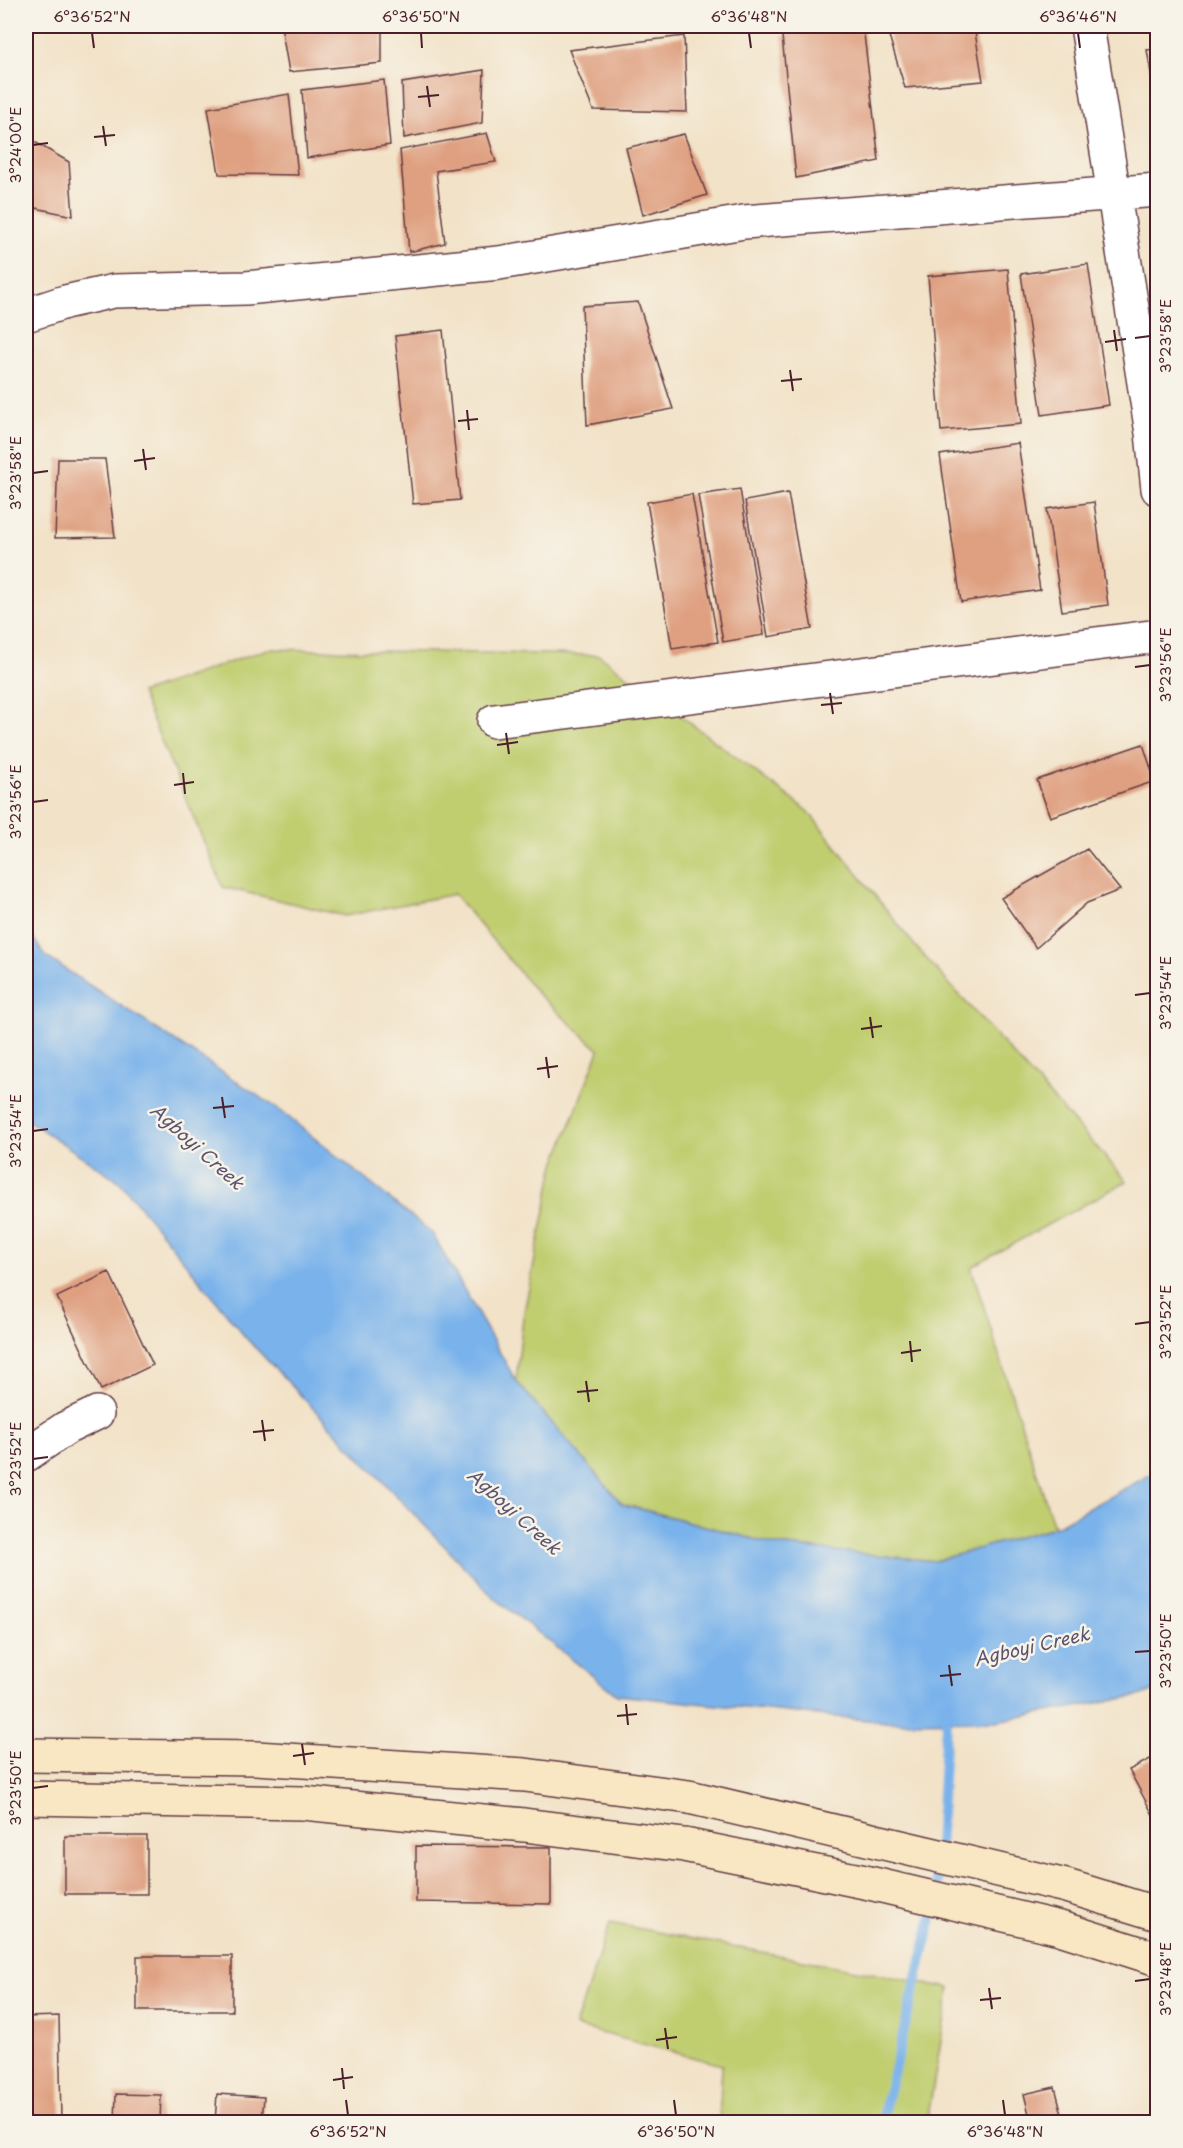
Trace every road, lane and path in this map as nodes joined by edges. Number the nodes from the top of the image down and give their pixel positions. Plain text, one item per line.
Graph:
1 (1087, 26) edge
2 (1158, 190) edge
3 (1112, 194) junction
4 (26, 315) edge
5 (1158, 489) edge
6 (1158, 636) edge
7 (494, 721) dead end
8 (97, 1413) dead end
9 (26, 1455) edge
10 (26, 1755) edge
11 (26, 1798) edge
12 (1154, 1913) edge
13 (1148, 1955) edge

1 - 3 street
2 - 3 street
3 - 4 street
3 - 5 street
6 - 7 street
8 - 9 street
10 - 12 street
11 - 13 street

